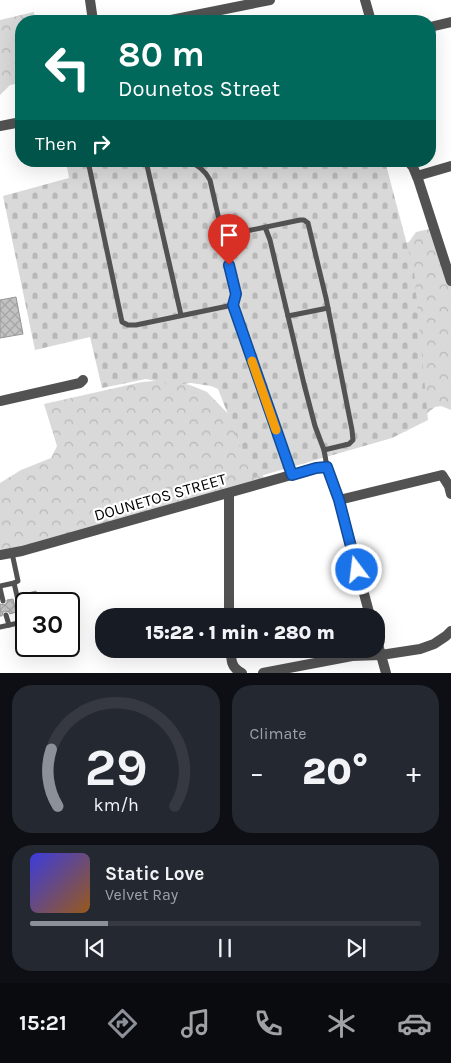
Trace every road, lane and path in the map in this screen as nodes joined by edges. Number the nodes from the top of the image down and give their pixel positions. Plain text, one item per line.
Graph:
1 (90, 0) edge
2 (270, 0) edge
3 (365, 0) edge
4 (92, 15) edge
5 (196, 15) edge
6 (369, 15) edge
7 (451, 22) edge
8 (436, 26) edge
9 (15, 123) edge
10 (0, 126) edge
11 (451, 166) edge
12 (89, 167) edge
13 (147, 167) edge
14 (200, 167) edge
15 (413, 167) edge
16 (417, 176) junction
17 (265, 227) junction
18 (222, 236) junction
19 (451, 281) edge
20 (233, 305) junction
21 (328, 308) junction
22 (181, 315) junction
23 (288, 316) junction
24 (83, 380) dead end
25 (0, 401) edge
26 (324, 450) junction
27 (327, 467) junction
28 (292, 475) junction
29 (229, 493) junction
30 (451, 494) edge
31 (339, 500) junction
32 (12, 553) junction
33 (0, 555) edge
34 (14, 582) junction
35 (0, 587) edge
36 (3, 601) dead end
37 (230, 608) edge
38 (368, 608) edge
39 (6, 615) dead end
40 (9, 625) junction
41 (0, 628) edge
42 (451, 631) edge
43 (385, 654) edge
44 (232, 658) edge
45 (345, 658) edge
46 (382, 658) edge
47 (242, 673) edge
48 (263, 673) edge
49 (386, 673) edge

1 - 4 street
2 - 5 street
3 - 6 street
7 - 8 street
9 - 10 street
11 - 16 street
12 - 22 lane
13 - 22 lane
14 - 18 lane
15 - 16 street
16 - 19 street
17 - 18 lane
17 - 21 lane
17 - 23 lane
18 - 20 lane
20 - 22 lane
20 - 28 lane
21 - 23 lane
21 - 26 lane
23 - 26 lane
24 - 25 street
26 - 27 lane
27 - 28 street, DOUNETOS STREET
27 - 31 street
28 - 29 street, DOUNETOS STREET
29 - 32 street, DOUNETOS STREET
29 - 37 street
30 - 31 street
31 - 38 street
32 - 33 street, DOUNETOS STREET
32 - 34 lane
34 - 35 lane
34 - 40 lane
35 - 36 lane
39 - 40 lane
40 - 41 lane
42 - 43 street
44 - 47 street
45 - 48 street
46 - 49 street

